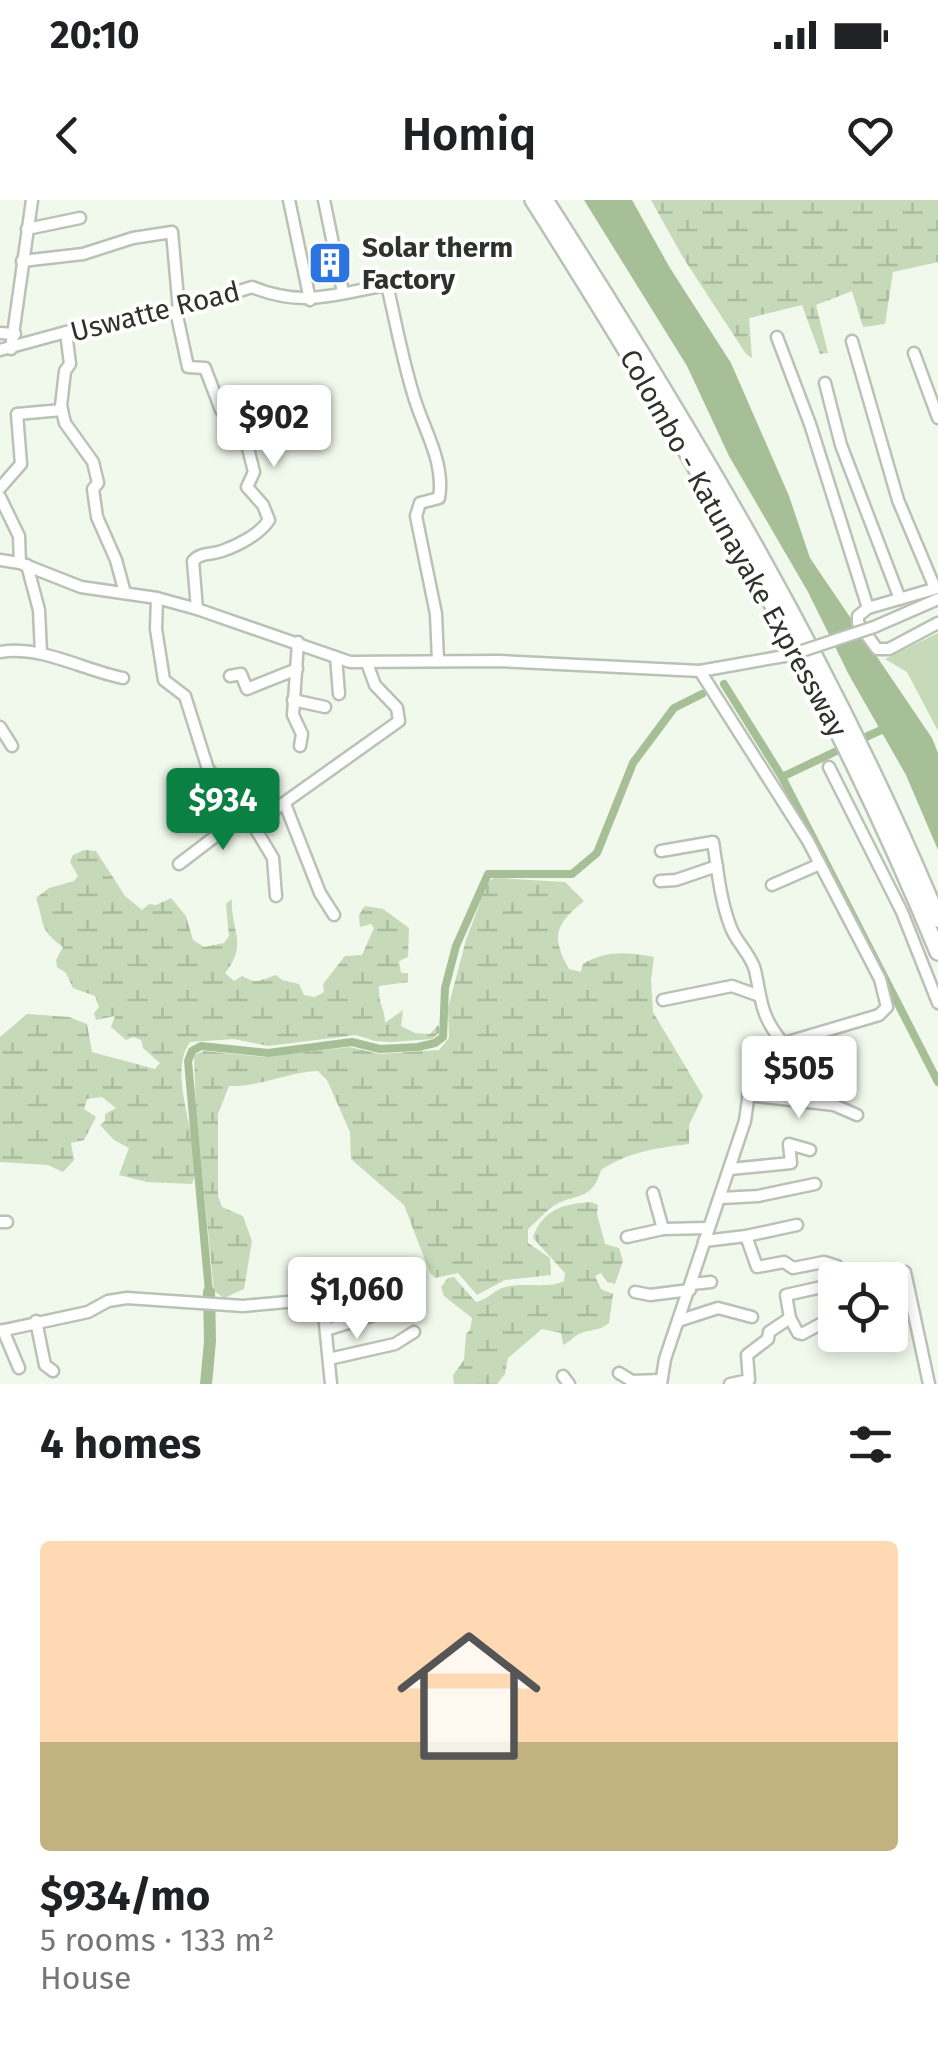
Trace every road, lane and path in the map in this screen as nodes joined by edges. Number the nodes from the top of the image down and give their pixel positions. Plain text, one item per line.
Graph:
1 (32, 200) edge
2 (289, 200) edge
3 (324, 200) edge
4 (532, 200) edge
5 (545, 200) edge
6 (80, 218) dead end
7 (26, 229) junction
8 (22, 261) junction
9 (342, 292) junction
10 (310, 300) junction
11 (177, 310) junction
12 (66, 332) junction
13 (0, 334) edge
14 (16, 334) junction
15 (777, 337) dead end
16 (852, 341) dead end
17 (5, 350) edge
18 (914, 352) dead end
19 (825, 383) dead end
20 (62, 410) junction
21 (938, 418) edge
22 (0, 488) edge
23 (0, 497) edge
24 (0, 560) edge
25 (24, 564) junction
26 (937, 591) edge
27 (124, 593) junction
28 (157, 598) junction
29 (900, 600) junction
30 (868, 608) junction
31 (197, 609) junction
32 (938, 623) edge
33 (298, 642) junction
34 (0, 652) edge
35 (41, 653) junction
36 (336, 657) junction
37 (438, 661) junction
38 (367, 663) junction
39 (298, 669) junction
40 (700, 671) junction
41 (230, 676) dead end
42 (122, 678) dead end
43 (340, 694) dead end
44 (293, 700) junction
45 (325, 707) dead end
46 (0, 726) edge
47 (852, 744) junction
48 (12, 746) dead end
49 (300, 746) dead end
50 (829, 767) dead end
51 (285, 804) junction
52 (246, 812) junction
53 (253, 825) junction
54 (662, 851) dead end
55 (179, 864) dead end
56 (820, 864) junction
57 (717, 866) junction
58 (660, 881) dead end
59 (772, 884) dead end
60 (276, 896) dead end
61 (334, 915) dead end
62 (938, 920) edge
63 (938, 952) edge
64 (757, 995) junction
65 (663, 1000) dead end
66 (938, 1003) edge
67 (783, 1043) junction
68 (748, 1096) junction
69 (858, 1115) dead end
70 (810, 1150) dead end
71 (730, 1169) junction
72 (815, 1184) dead end
73 (653, 1193) dead end
74 (721, 1198) junction
75 (797, 1225) dead end
76 (708, 1228) junction
77 (663, 1229) junction
78 (746, 1236) junction
79 (627, 1237) dead end
80 (704, 1241) junction
81 (818, 1263) edge
82 (710, 1282) dead end
83 (908, 1284) edge
84 (691, 1287) junction
85 (818, 1288) edge
86 (635, 1292) dead end
87 (380, 1313) dead end
88 (752, 1316) dead end
89 (790, 1318) junction
90 (36, 1321) junction
91 (678, 1322) junction
92 (818, 1325) edge
93 (2, 1330) edge
94 (326, 1330) junction
95 (414, 1332) dead end
96 (329, 1358) junction
97 (18, 1368) dead end
98 (53, 1371) dead end
99 (619, 1372) dead end
100 (661, 1382) edge
101 (331, 1384) edge
102 (730, 1384) edge
103 (934, 1384) edge

1 - 7 street
2 - 10 street
3 - 9 street
4 - 47 highway, Colombo - Katunayake Expressway
5 - 47 highway, Colombo - Katunayake Expressway
6 - 7 street
7 - 8 street
8 - 11 street
8 - 14 street
9 - 10 street, Uswatte Road
9 - 37 street, Uswatte Road
10 - 11 street, Uswatte Road
11 - 12 street, Uswatte Road
11 - 31 street
12 - 17 street, Uswatte Road
12 - 20 street
13 - 14 street
14 - 17 street
15 - 30 street
16 - 26 street
18 - 21 street
19 - 29 street
20 - 22 street
20 - 27 street
23 - 25 street
24 - 25 street
25 - 27 street
25 - 35 street
26 - 29 street
26 - 40 street, bridge
27 - 28 street
28 - 31 street
28 - 52 street
29 - 30 street
30 - 32 street
31 - 33 street
33 - 36 street
33 - 39 street
34 - 35 street
35 - 42 street
36 - 38 street
36 - 43 street
37 - 38 street
37 - 40 street
38 - 51 street
39 - 41 street
39 - 44 street
40 - 56 street
44 - 45 street
44 - 49 street
46 - 48 street
47 - 62 highway, Colombo - Katunayake Expressway
47 - 63 highway, Colombo - Katunayake Expressway
50 - 66 street
51 - 53 street
51 - 61 street
52 - 53 street
52 - 55 street
53 - 60 street
54 - 57 street
56 - 59 street
56 - 67 street
57 - 58 street
57 - 64 street
64 - 65 street
64 - 67 street
67 - 68 street
68 - 69 street
68 - 71 street
70 - 71 street
71 - 74 street
72 - 74 street
73 - 77 street
74 - 76 street
75 - 78 street
76 - 77 street
76 - 80 street
77 - 79 street
78 - 80 street
78 - 81 street
80 - 84 street
82 - 84 street
83 - 103 street
84 - 86 street
84 - 91 street
85 - 89 street
87 - 94 street
88 - 91 street
89 - 92 street
89 - 102 street
90 - 93 street
90 - 94 street
90 - 98 street
91 - 100 street
93 - 97 street
94 - 96 street
95 - 96 street
96 - 101 street
99 - 100 street

